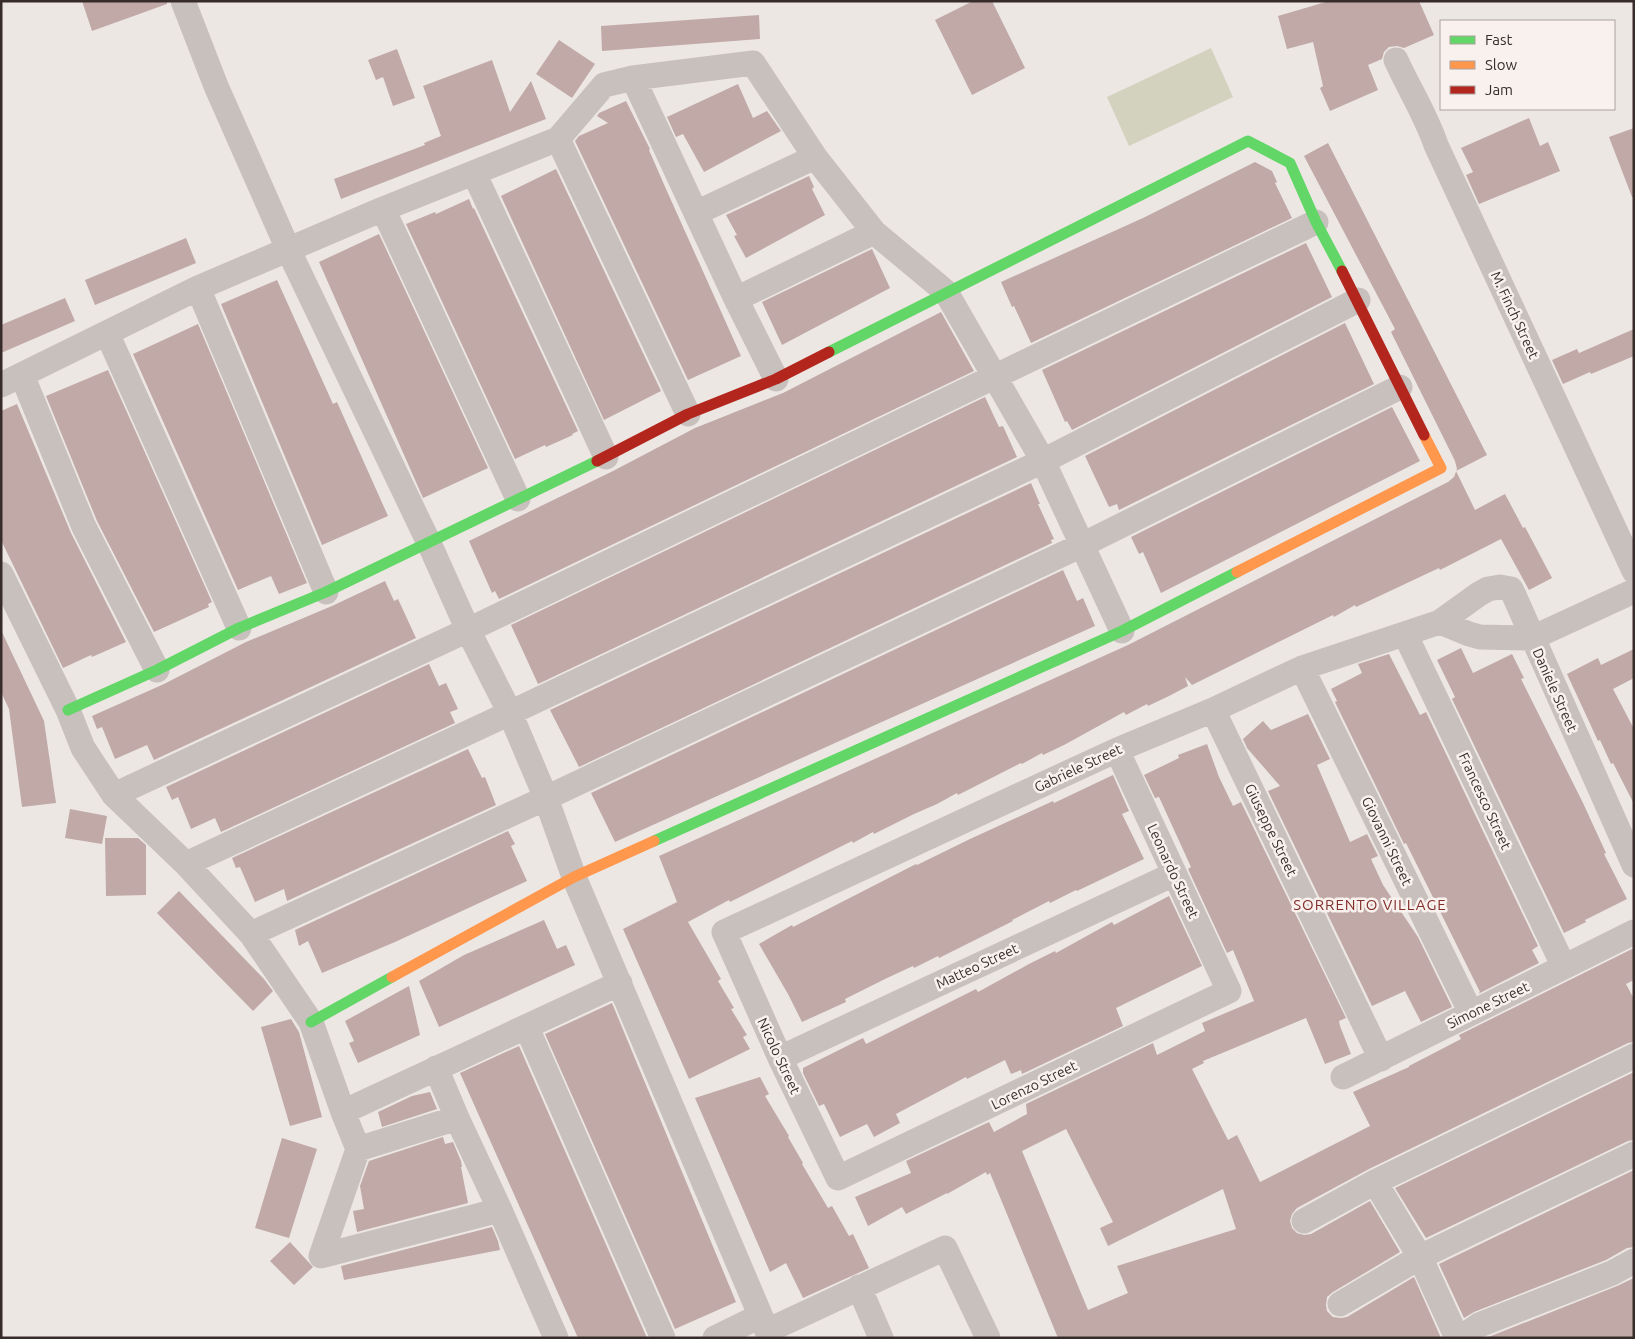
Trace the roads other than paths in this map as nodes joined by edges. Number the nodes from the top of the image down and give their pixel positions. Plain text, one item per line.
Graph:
1 (183, 1) edge
2 (1396, 60) dead end
3 (633, 78) junction
4 (558, 138) junction
5 (815, 157) junction
6 (474, 173) junction
7 (383, 209) junction
8 (696, 213) junction
9 (1316, 222) junction
10 (874, 232) junction
11 (288, 250) junction
12 (198, 288) junction
13 (946, 292) junction
14 (736, 299) junction
15 (1358, 300) junction
16 (106, 333) junction
17 (995, 377) junction
18 (776, 379) junction
19 (12, 380) edge
20 (1400, 387) junction
21 (688, 414) junction
22 (606, 457) junction
23 (1043, 461) junction
24 (518, 499) junction
25 (429, 543) junction
26 (1082, 545) junction
27 (1634, 571) edge
28 (1, 574) edge
29 (1634, 591) edge
30 (326, 592) junction
31 (1440, 622) junction
32 (239, 628) junction
33 (468, 630) junction
34 (1122, 631) junction
35 (1406, 634) junction
36 (1538, 635) junction
37 (1302, 668) junction
38 (157, 670) junction
39 (68, 710) junction
40 (1213, 710) junction
41 (510, 713) junction
42 (1117, 750) junction
43 (114, 795) junction
44 (546, 798) junction
45 (186, 864) junction
46 (1634, 865) edge
47 (1174, 874) junction
48 (574, 878) junction
49 (724, 932) joint
50 (1634, 932) edge
51 (251, 934) junction
52 (1564, 967) junction
53 (620, 983) junction
54 (1229, 992) joint
55 (1471, 1013) junction
56 (312, 1022) junction
57 (527, 1028) junction
58 (1634, 1056) edge
59 (780, 1058) junction
60 (1381, 1058) junction
61 (436, 1068) junction
62 (1343, 1077) dead end
63 (342, 1112) junction
64 (457, 1118) junction
65 (358, 1149) junction
66 (1634, 1154) edge
67 (838, 1178) joint
68 (1375, 1182) junction
69 (500, 1210) junction
70 (1304, 1221) dead end
71 (1420, 1257) junction
72 (1634, 1261) edge
73 (860, 1287) junction
74 (1340, 1304) dead end
75 (766, 1328) edge
76 (556, 1338) edge
77 (663, 1338) edge
78 (715, 1338) edge
79 (881, 1338) edge
80 (988, 1338) edge
81 (1458, 1338) edge

1 - 11 street
2 - 27 street, M. Finch Street
3 - 4 street
3 - 5 street
3 - 8 street
4 - 6 street
4 - 21 street
5 - 8 street
5 - 10 street
6 - 7 street
6 - 22 street
7 - 11 street
7 - 24 street
8 - 14 street
9 - 13 street
9 - 15 street
9 - 17 street
10 - 13 street
10 - 14 street
11 - 12 street
11 - 25 street
12 - 16 street
12 - 30 street
13 - 17 street
13 - 18 street
14 - 18 street
15 - 20 street
15 - 23 street
16 - 19 street
16 - 32 street
17 - 23 street
17 - 33 street
18 - 21 street
19 - 38 street
20 - 26 street
20 - 34 street
21 - 22 street
22 - 24 street
23 - 26 street
23 - 41 street
24 - 25 street
25 - 30 street
25 - 33 street
26 - 34 street
26 - 44 street
28 - 39 street
29 - 36 street
30 - 32 street
31 - 35 street, Gabriele Street
31 - 36 street
31 - 36 street, Daniele Street
32 - 38 street
33 - 41 street
33 - 43 street
34 - 48 street
35 - 37 street, Gabriele Street
35 - 52 street, Francesco Street
36 - 46 street, Daniele Street
37 - 40 street, Gabriele Street
37 - 55 street, Giovanni Street
38 - 39 street
39 - 43 street
40 - 42 street, Gabriele Street
40 - 60 street, Giuseppe Street
41 - 44 street
41 - 45 street
42 - 47 street, Leonardo Street
42 - 49 street, Gabriele Street
43 - 45 street
44 - 48 street
44 - 51 street
45 - 51 street
47 - 54 street, Leonardo Street
47 - 59 street, Matteo Street
48 - 53 street
48 - 56 street
49 - 59 street, Nicolo Street
50 - 52 street, Simone Street
51 - 56 street
52 - 55 street, Simone Street
53 - 57 street
53 - 75 street
54 - 67 street, Lorenzo Street
55 - 60 street, Simone Street
56 - 63 street
57 - 61 street
57 - 77 street
58 - 68 street
59 - 67 street, Nicolo Street
60 - 62 street, Simone Street
61 - 63 street
61 - 64 street
63 - 65 street
64 - 65 street
64 - 69 street
65 - 69 street
66 - 71 street
68 - 70 street
68 - 71 street
69 - 76 street
71 - 74 street
71 - 81 street
72 - 81 street
73 - 75 street
73 - 79 street
73 - 80 street
75 - 78 street

